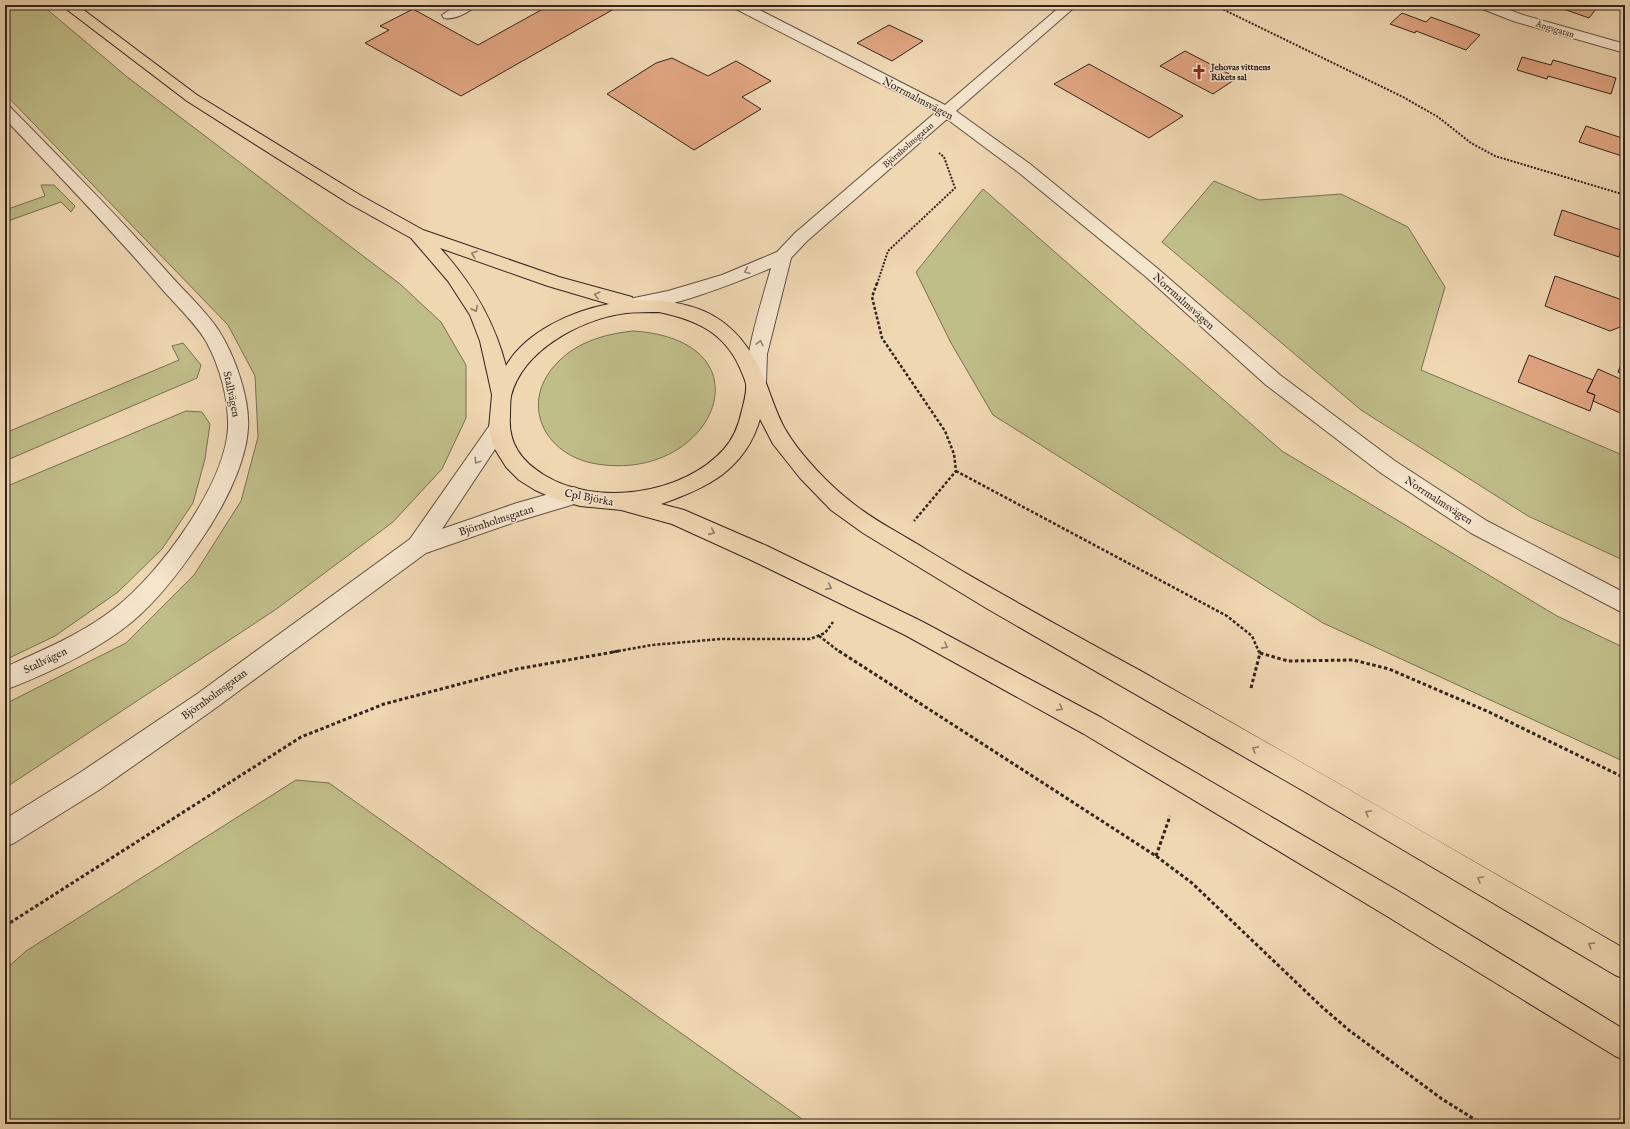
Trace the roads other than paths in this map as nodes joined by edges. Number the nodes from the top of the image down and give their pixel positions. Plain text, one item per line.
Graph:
1 (68, 5) edge
2 (468, 5) edge
3 (739, 5) edge
4 (1070, 5) edge
5 (1486, 5) edge
6 (449, 15) dead end
7 (1625, 50) edge
8 (5, 110) edge
9 (947, 112) junction
10 (417, 234) junction
11 (783, 256) junction
12 (635, 304) junction
13 (756, 382) junction
14 (501, 398) junction
15 (498, 428) junction
16 (574, 496) junction
17 (618, 502) junction
18 (418, 546) junction
19 (1625, 604) edge
20 (5, 679) edge
21 (5, 834) edge
22 (1625, 965) edge
23 (1625, 1046) edge

1 - 10 highway
2 - 6 street
3 - 9 street, Norrmalmsvägen
4 - 9 street, Björnholmsgatan
5 - 7 street, Ängsgatan
8 - 20 street, Stallvägen
9 - 11 street, Björnholmsgatan
9 - 19 street, Norrmalmsvägen
12 -> 10 highway
10 -> 14 highway
11 -> 12 street, Björnholmsgatan
13 -> 11 street, Björnholmsgatan
12 - 13 highway, Cpl Björka
12 - 14 highway, Cpl Björka
13 - 17 highway, Cpl Björka
22 -> 13 highway
14 - 15 highway, Cpl Björka
15 - 16 highway, Cpl Björka
15 -> 18 street, Björnholmsgatan
16 - 17 highway, Cpl Björka
16 - 18 street, Björnholmsgatan
17 -> 23 highway
18 - 21 street, Björnholmsgatan

